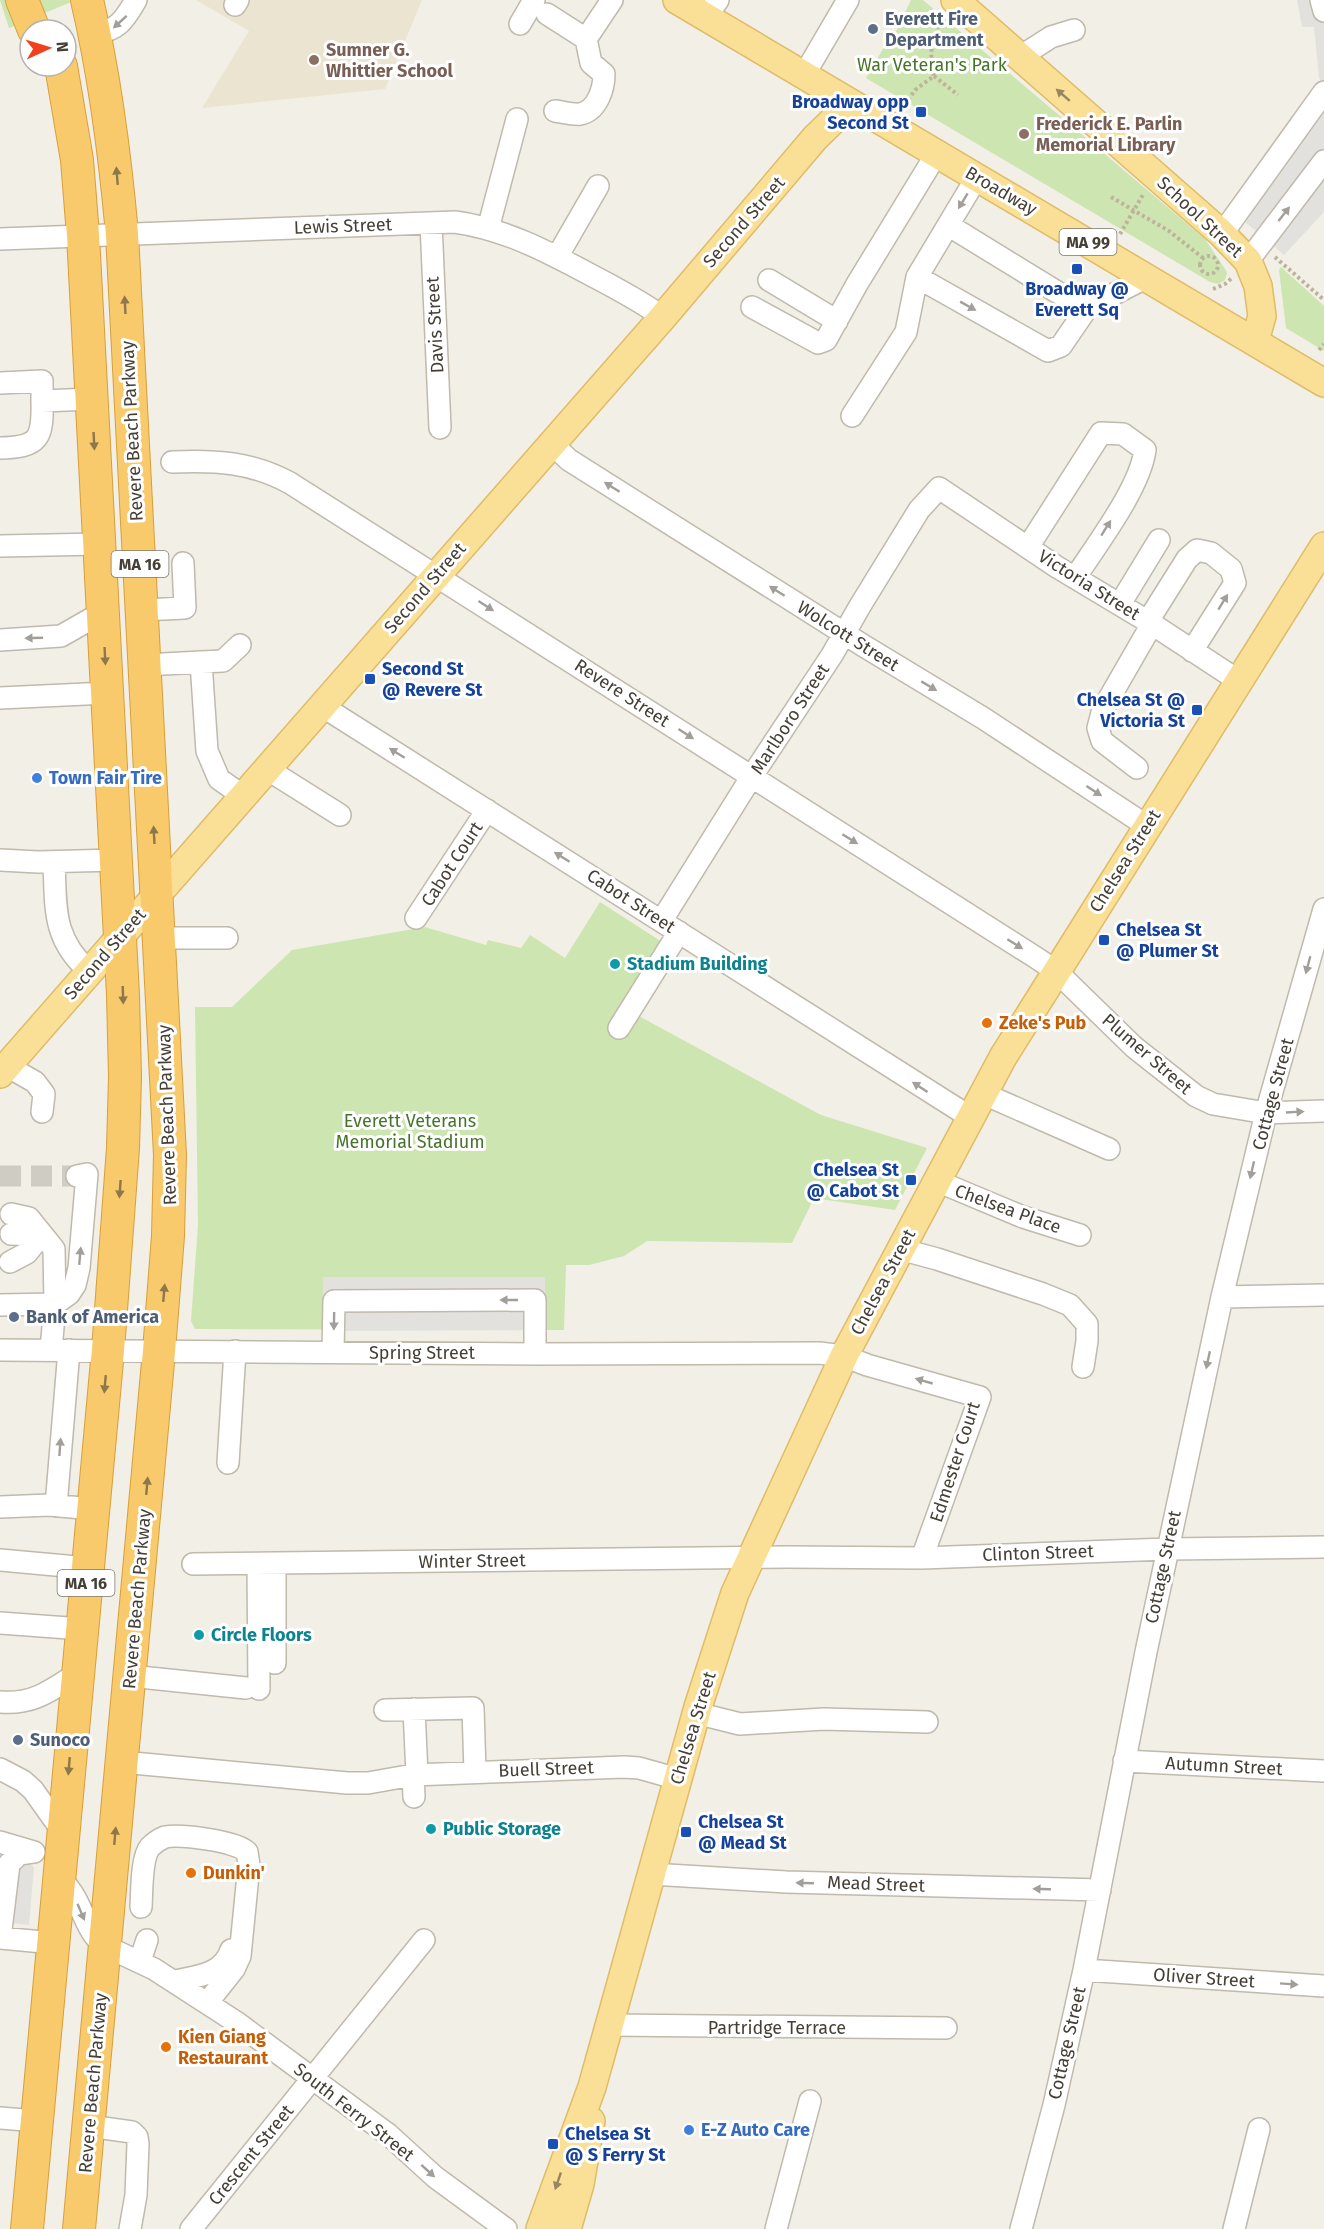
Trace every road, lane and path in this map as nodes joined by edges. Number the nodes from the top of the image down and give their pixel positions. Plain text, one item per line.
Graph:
1 (22, 0) edge
2 (44, 0) edge
3 (87, 0) edge
4 (136, 0) edge
5 (612, 0) edge
6 (677, 0) edge
7 (848, 0) edge
8 (1321, 0) edge
9 (541, 7) edge
10 (951, 7) edge
11 (712, 9) edge
12 (1324, 11) edge
13 (29, 18) edge
14 (49, 18) edge
15 (520, 24) dead end
16 (1074, 30) dead end
17 (94, 31) junction
18 (586, 39) junction
19 (1020, 57) junction
20 (804, 75) junction
21 (934, 76) junction
22 (52, 78) edge
23 (63, 78) edge
24 (1324, 92) edge
25 (958, 96) dead end
26 (850, 104) junction
27 (904, 105) dead end
28 (555, 111) dead end
29 (517, 119) dead end
30 (937, 153) junction
31 (77, 160) junction
32 (1324, 161) edge
33 (978, 177) junction
34 (1149, 185) dead end
35 (598, 186) dead end
36 (1111, 197) dead end
37 (1134, 211) junction
38 (431, 223) junction
39 (948, 225) junction
40 (488, 228) junction
41 (122, 234) junction
42 (1120, 234) dead end
43 (1221, 234) junction
44 (83, 236) junction
45 (0, 238) edge
46 (557, 257) junction
47 (1203, 258) junction
48 (1249, 263) junction
49 (917, 277) junction
50 (1147, 277) junction
51 (769, 280) dead end
52 (1213, 289) dead end
53 (1324, 300) edge
54 (752, 307) dead end
55 (1087, 308) junction
56 (663, 317) junction
57 (837, 321) junction
58 (1255, 341) junction
59 (1324, 344) edge
60 (1319, 350) dead end
61 (0, 382) edge
62 (1324, 383) edge
63 (92, 399) junction
64 (42, 401) junction
65 (852, 416) dead end
66 (440, 428) dead end
67 (552, 444) junction
68 (0, 448) edge
69 (172, 462) dead end
70 (939, 488) joint
71 (1159, 540) dead end
72 (99, 544) junction
73 (0, 546) edge
74 (1324, 546) edge
75 (1028, 547) junction
76 (183, 563) dead end
77 (437, 575) junction
78 (1075, 578) junction
79 (1119, 604) junction
80 (142, 610) junction
81 (103, 612) junction
82 (1150, 623) junction
83 (844, 633) junction
84 (0, 640) edge
85 (240, 645) dead end
86 (1192, 651) junction
87 (201, 662) junction
88 (145, 665) junction
89 (1239, 681) junction
90 (107, 693) junction
91 (0, 698) edge
92 (322, 705) junction
93 (1137, 768) dead end
94 (267, 769) junction
95 (752, 776) junction
96 (243, 796) junction
97 (487, 810) junction
98 (340, 815) dead end
99 (1146, 826) junction
100 (0, 860) edge
101 (116, 860) junction
102 (54, 862) junction
103 (158, 893) junction
104 (1323, 916) edge
105 (416, 918) dead end
106 (670, 926) junction
107 (120, 936) junction
108 (160, 938) junction
109 (227, 938) dead end
110 (89, 971) junction
111 (1056, 971) junction
112 (619, 1028) dead end
113 (4, 1070) edge
114 (984, 1094) junction
115 (1324, 1111) edge
116 (42, 1112) dead end
117 (1266, 1113) junction
118 (970, 1117) junction
119 (1109, 1149) dead end
120 (77, 1176) dead end
121 (937, 1181) junction
122 (11, 1224) dead end
123 (41, 1235) junction
124 (1080, 1235) dead end
125 (900, 1249) junction
126 (10, 1262) dead end
127 (1324, 1295) edge
128 (1222, 1296) junction
129 (55, 1304) junction
130 (0, 1305) edge
131 (0, 1350) edge
132 (60, 1350) junction
133 (108, 1350) junction
134 (159, 1351) junction
135 (235, 1351) junction
136 (333, 1352) junction
137 (535, 1354) junction
138 (844, 1356) junction
139 (1083, 1366) dead end
140 (228, 1464) dead end
141 (56, 1506) junction
142 (0, 1508) edge
143 (93, 1509) junction
144 (1324, 1547) edge
145 (1167, 1548) junction
146 (751, 1558) junction
147 (922, 1558) junction
148 (0, 1560) edge
149 (193, 1564) dead end
150 (266, 1564) junction
151 (88, 1568) junction
152 (0, 1623) edge
153 (82, 1629) junction
154 (275, 1663) dead end
155 (78, 1673) junction
156 (130, 1676) junction
157 (0, 1702) edge
158 (414, 1709) junction
159 (385, 1710) dead end
160 (696, 1713) junction
161 (927, 1722) dead end
162 (1124, 1761) junction
163 (122, 1762) junction
164 (0, 1769) edge
165 (1324, 1771) edge
166 (475, 1772) junction
167 (415, 1775) junction
168 (678, 1779) junction
169 (414, 1797) dead end
170 (0, 1842) edge
171 (54, 1854) junction
172 (147, 1860) junction
173 (112, 1873) junction
174 (651, 1874) junction
175 (1100, 1890) junction
176 (141, 1907) dead end
177 (0, 1938) edge
178 (147, 1940) dead end
179 (424, 1940) dead end
180 (53, 1942) junction
181 (105, 1946) junction
182 (141, 1961) junction
183 (1084, 1970) junction
184 (175, 1981) junction
185 (1324, 1986) edge
186 (207, 2003) junction
187 (609, 2025) junction
188 (946, 2028) dead end
189 (312, 2079) junction
190 (592, 2087) junction
191 (810, 2101) dead end
192 (0, 2118) edge
193 (37, 2121) junction
194 (89, 2126) junction
195 (1259, 2129) dead end
196 (27, 2229) edge
197 (79, 2229) edge
198 (130, 2229) edge
199 (190, 2229) edge
200 (506, 2229) edge
201 (540, 2229) edge
202 (567, 2229) edge
203 (776, 2229) edge
204 (1021, 2229) edge
205 (1234, 2229) edge

1 - 13 highway
2 - 14 highway
3 - 17 highway, Revere Beach Parkway / MA 16
4 -> 17 street
5 - 18 street
6 - 11 main road, Broadway / MA 99
7 - 20 street
8 - 12 street
9 - 15 street
9 - 18 street
10 - 19 main road, School Street
10 - 21 path
11 - 20 main road, Broadway / MA 99
16 - 19 street
41 -> 17 highway, Revere Beach Parkway / MA 16
18 - 28 street
43 -> 19 main road, School Street
20 - 26 main road, Broadway / MA 99
21 - 25 path
21 - 27 path
22 - 31 highway
23 - 31 highway, MA 16
24 - 43 street
26 - 30 main road, Broadway / MA 99
26 - 56 main road, Second Street
29 - 40 street
30 - 33 main road, Broadway / MA 99
30 - 57 street
31 - 44 highway, MA 16
48 -> 32 street
33 -> 39 street
33 - 50 main road, Broadway / MA 99
34 - 37 path
35 - 46 street
36 - 37 path
37 - 42 path
37 - 47 path
38 - 40 street, Lewis Street
38 - 41 street, Lewis Street
38 - 66 street, Davis Street
39 - 49 street
39 - 55 street
40 - 46 street, Lewis Street
41 - 44 street, Lewis Street
80 -> 41 highway, Revere Beach Parkway / MA 16
43 - 48 main road, School Street
44 - 45 street, Lewis Street
44 - 63 highway, MA 16
46 - 56 street, Lewis Street
47 - 47 path
48 - 52 path
48 - 53 path
48 - 58 main road, School Street
49 -> 55 street
49 - 65 street
50 - 55 street
50 - 58 main road, Broadway / MA 99
51 - 57 street
54 - 57 street
56 - 67 main road, Second Street
58 - 62 main road, Broadway / MA 99
59 - 60 path
61 - 64 street
63 - 64 street
63 -> 72 highway, MA 16
64 - 68 street
67 - 77 main road, Second Street
83 -> 67 street, Wolcott Street
69 - 77 street, Revere Street
70 - 75 street, Victoria Street
70 - 83 street, Marlboro Street
71 - 79 street
72 - 73 street
72 - 81 highway, MA 16
74 - 89 main road, Chelsea Street
75 - 78 street, Victoria Street
78 -> 75 street
76 - 80 street
77 - 92 main road, Second Street
77 -> 95 street, Revere Street
78 - 79 street, Victoria Street
79 - 82 street, Victoria Street
80 - 88 highway, Revere Beach Parkway / MA 16
81 -> 84 street
81 -> 90 highway, MA 16
82 - 86 street, Victoria Street
86 -> 82 street
82 - 93 street
83 - 95 street, Marlboro Street
83 -> 99 street, Wolcott Street
85 - 87 street
86 - 89 street, Victoria Street
87 - 88 street
87 - 96 street
103 -> 88 highway, Revere Beach Parkway / MA 16
89 - 99 main road, Chelsea Street
90 - 91 street
90 - 101 highway, MA 16
92 - 94 main road, Second Street
97 -> 92 street, Cabot Street
94 - 96 main road, Second Street
94 - 98 street
95 - 106 street, Marlboro Street
95 -> 111 street, Revere Street
96 - 103 main road, Second Street
97 - 105 street, Cabot Court
106 -> 97 street, Cabot Street
99 - 111 main road, Chelsea Street
100 - 102 street
101 - 102 street
101 - 107 highway, MA 16
102 - 110 street
103 - 107 main road, Second Street
103 - 108 highway, Revere Beach Parkway / MA 16
104 -> 117 street, Cottage Street
106 - 112 street, Marlboro Street
118 -> 106 street, Cabot Street
107 - 110 main road, Second Street
107 -> 133 highway, MA 16
108 - 109 street
134 -> 108 highway, Revere Beach Parkway / MA 16
110 - 113 main road, Second Street
111 - 114 main road, Chelsea Street
111 - 117 street, Plumer Street
113 - 116 street
114 - 118 main road, Chelsea Street
114 - 119 street
117 -> 115 street, Plumer Street
117 -> 128 street, Cottage Street
118 - 121 main road, Chelsea Street
129 -> 120 street
121 - 124 street, Chelsea Place
121 - 125 main road, Chelsea Street
122 - 123 street
123 - 126 street
123 - 129 street
125 - 138 main road, Chelsea Street
125 - 139 street
127 - 128 street
128 -> 145 street, Cottage Street
129 - 130 street
129 - 132 street
131 - 132 street, Spring Street
132 - 133 street, Spring Street
141 -> 132 street
133 - 134 street, Spring Street
133 -> 143 highway, MA 16
134 - 135 street, Spring Street
156 -> 134 highway, Revere Beach Parkway / MA 16
135 - 136 street, Spring Street
135 - 140 street
136 - 137 street, Spring Street
137 -> 136 street
137 - 138 street, Spring Street
138 - 146 main road, Chelsea Street
147 -> 138 street, Edmester Court
141 - 142 street
141 - 143 street
143 - 151 highway, MA 16
144 - 145 street, Clinton Street
145 - 147 street, Clinton Street
145 - 162 street, Cottage Street
146 - 147 street, Clinton Street
146 - 150 street, Winter Street
146 - 160 main road, Chelsea Street
148 - 151 street
149 - 150 street, Winter Street
150 - 154 street
150 - 156 street
151 - 153 highway, MA 16
152 - 153 street
153 - 155 highway, MA 16
155 - 157 street
155 -> 171 highway, MA 16
156 - 163 highway, Revere Beach Parkway / MA 16
158 - 159 street
158 - 166 street
158 - 167 street
160 - 161 street
160 - 168 main road, Chelsea Street
162 - 165 street, Autumn Street
162 - 175 street, Cottage Street
163 - 167 street, Buell Street
173 -> 163 highway, Revere Beach Parkway / MA 16
164 - 171 street
166 - 167 street, Buell Street
166 - 168 street, Buell Street
167 - 169 street
168 - 174 main road, Chelsea Street
170 - 171 street
171 - 177 street
171 - 180 highway, MA 16
171 -> 181 street
172 - 173 street
172 - 176 street
172 - 184 street
172 - 186 street
173 - 181 highway, Revere Beach Parkway / MA 16
175 -> 174 street, Mead Street
174 - 187 main road, Chelsea Street
175 - 183 street, Cottage Street
177 - 180 street
178 - 182 street
179 - 189 street, Crescent Street
180 - 193 highway, MA 16
181 - 182 street, South Ferry Street
181 - 194 highway, Revere Beach Parkway / MA 16
182 - 184 street, South Ferry Street
183 -> 185 street, Oliver Street
183 - 204 street, Cottage Street
184 - 186 street, South Ferry Street
186 - 189 street, South Ferry Street
187 - 188 street, Partridge Terrace
187 - 190 main road, Chelsea Street
189 - 199 street, Crescent Street
189 -> 200 street, South Ferry Street
190 -> 201 main road, Chelsea Street
190 - 202 main road, Chelsea Street
191 - 203 street
192 - 193 street
193 - 196 highway, MA 16
194 - 197 highway, Revere Beach Parkway / MA 16
194 - 198 street
195 - 205 street

